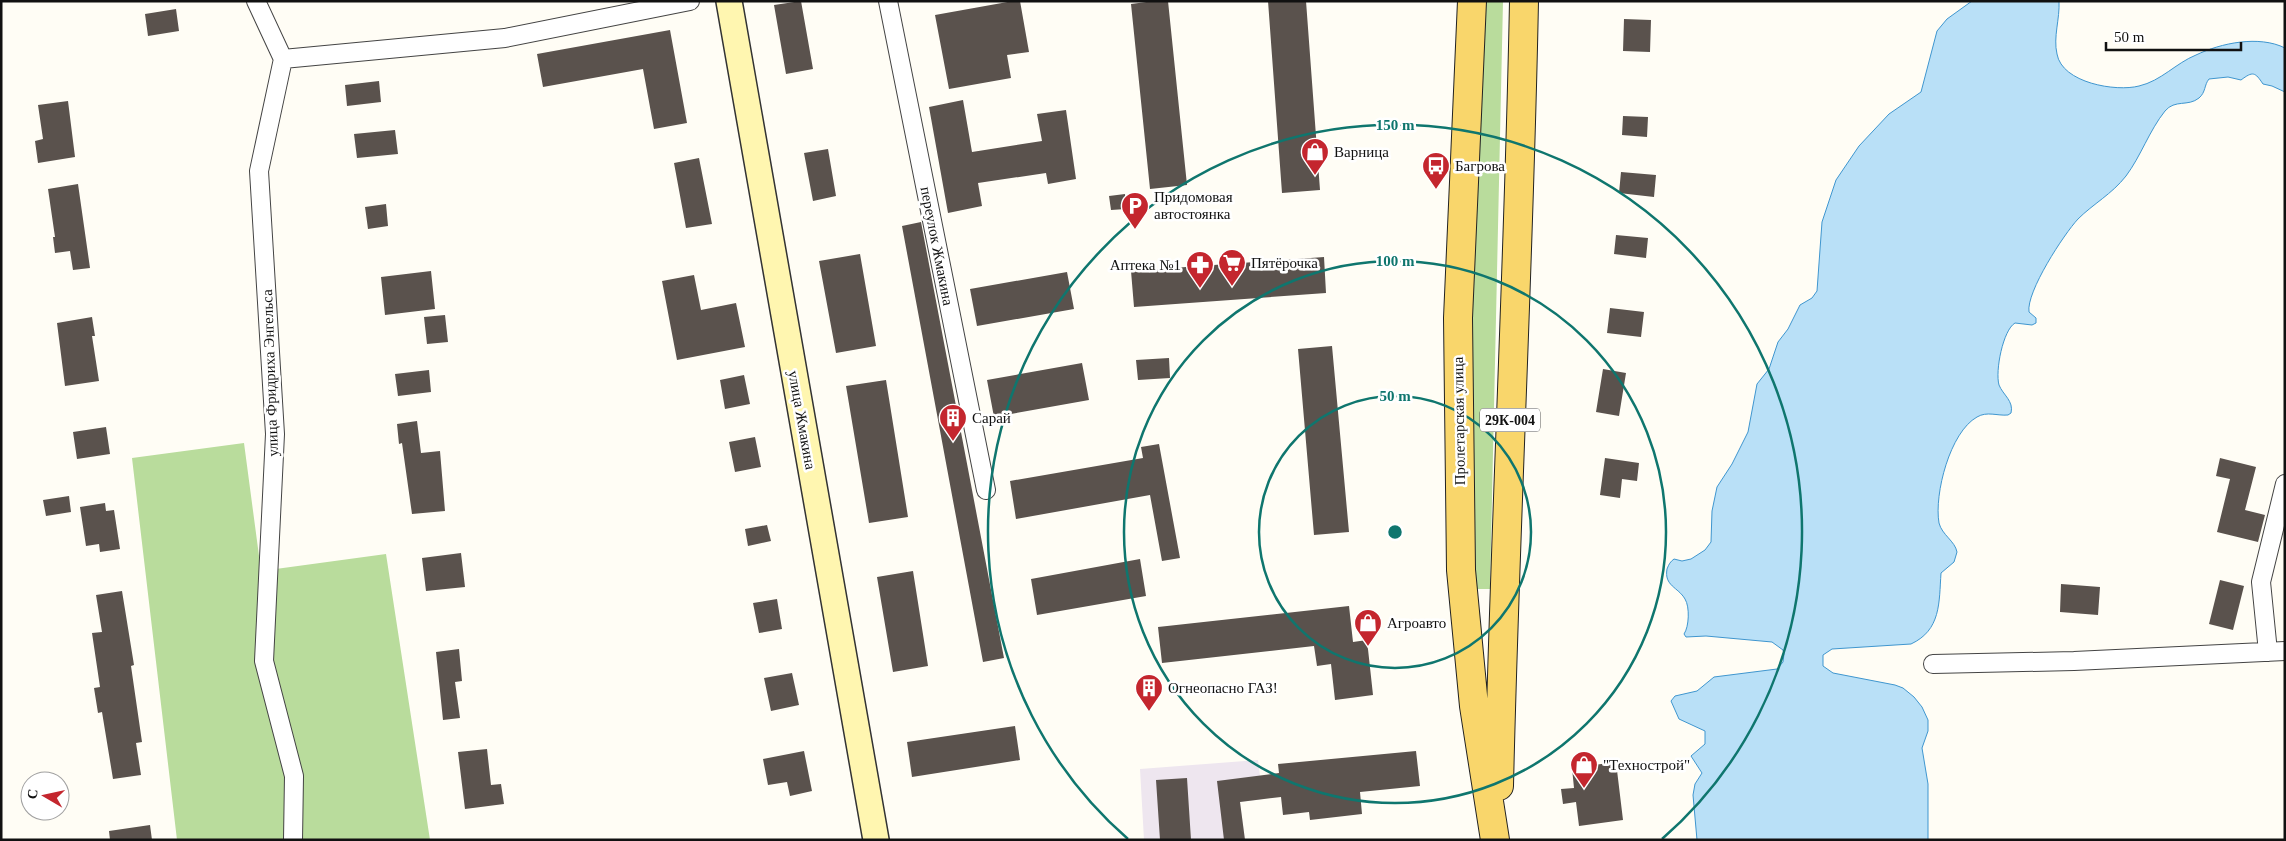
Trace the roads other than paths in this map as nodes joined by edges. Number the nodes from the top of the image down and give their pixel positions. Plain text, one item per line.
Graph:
1 (256, 1) edge
2 (690, 1) edge
3 (729, 1) edge
4 (888, 1) edge
5 (1472, 1) edge
6 (1524, 1) edge
7 (283, 59) junction
8 (2285, 484) edge
9 (986, 490) dead end
10 (1464, 606) junction
11 (1504, 607) junction
12 (2276, 652) edge
13 (1933, 664) dead end
14 (293, 840) edge
15 (876, 840) edge
16 (1497, 840) edge

1 - 7 street
2 - 7 street
3 - 15 street, улица Жмакина
4 - 9 street, переулок Жмакина
5 - 10 main road, Пролетарская улица
6 - 11 main road, Пролетарская улица / 29К-004
7 - 14 street, улица Фридриха Энгельса
8 - 12 street
10 - 11 main road
10 - 16 main road, Пролетарская улица
11 - 16 main road, Пролетарская улица / 29К-004
12 - 13 street

